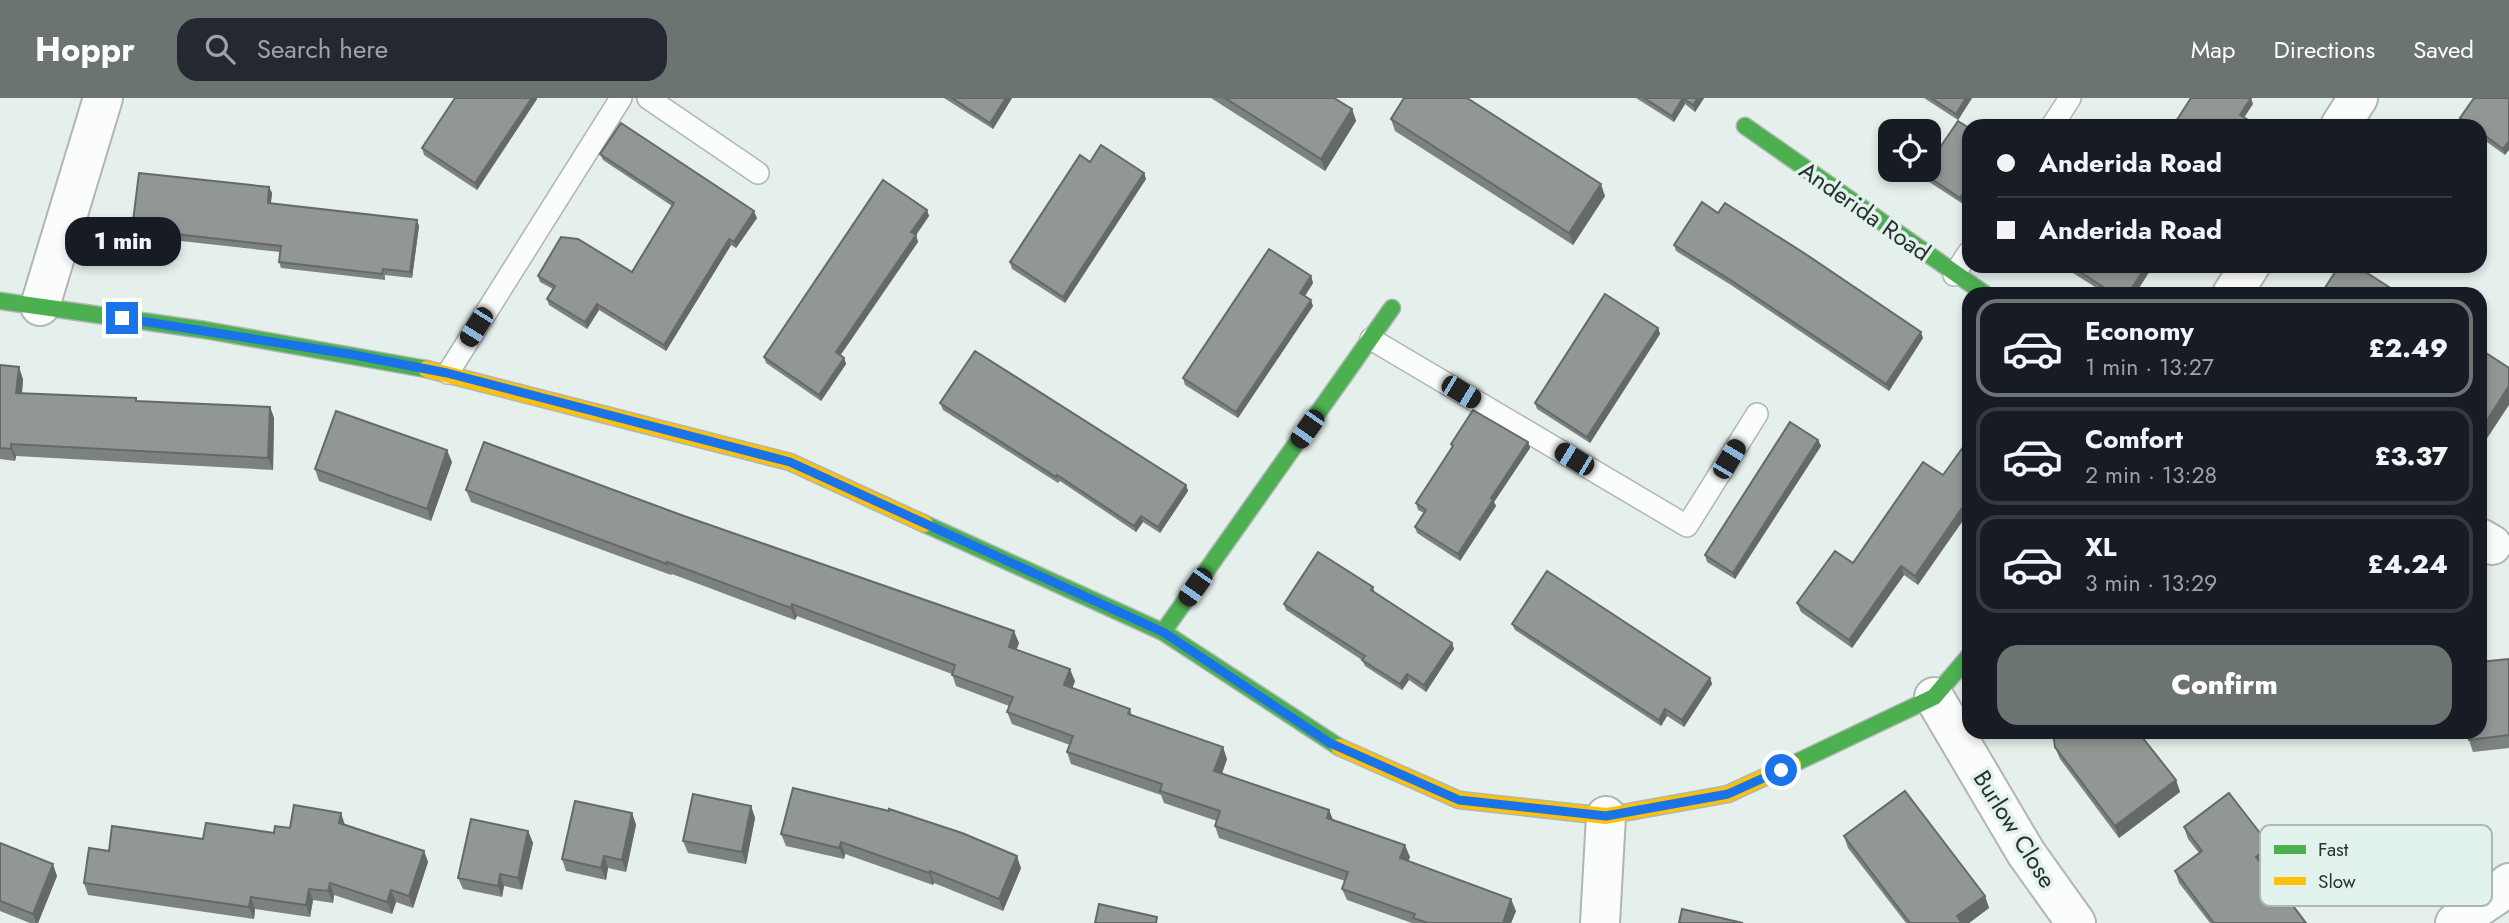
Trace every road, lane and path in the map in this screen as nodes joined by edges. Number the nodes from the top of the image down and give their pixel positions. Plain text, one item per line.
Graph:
1 (103, 98) edge
2 (621, 98) edge
3 (648, 98) edge
4 (2070, 98) edge
5 (2358, 98) edge
6 (2056, 119) edge
7 (2344, 119) edge
8 (1745, 125) dead end
9 (758, 173) dead end
10 (1962, 263) edge
11 (1954, 275) junction
12 (1974, 287) edge
13 (0, 301) edge
14 (40, 306) junction
15 (1392, 308) dead end
16 (1371, 339) junction
17 (447, 373) junction
18 (1757, 414) dead end
19 (1163, 632) junction
20 (1962, 664) edge
21 (1934, 697) junction
22 (1606, 816) junction
23 (2509, 883) edge
24 (2492, 898) edge
25 (2480, 906) edge
26 (1600, 923) edge
27 (2076, 923) edge
28 (2455, 923) edge

1 - 14 street
2 - 17 lane
3 - 9 lane
4 - 6 lane
5 - 7 street
8 - 11 street, Anderida Road
10 - 11 lane
11 - 12 street, Anderida Road
13 - 14 street
14 - 17 street
15 - 16 street
16 - 18 lane
16 - 19 street
17 - 19 street
19 - 22 street
20 - 21 street
21 - 22 street
21 - 27 street, Burlow Close
22 - 26 street
23 - 24 street
25 - 28 street

